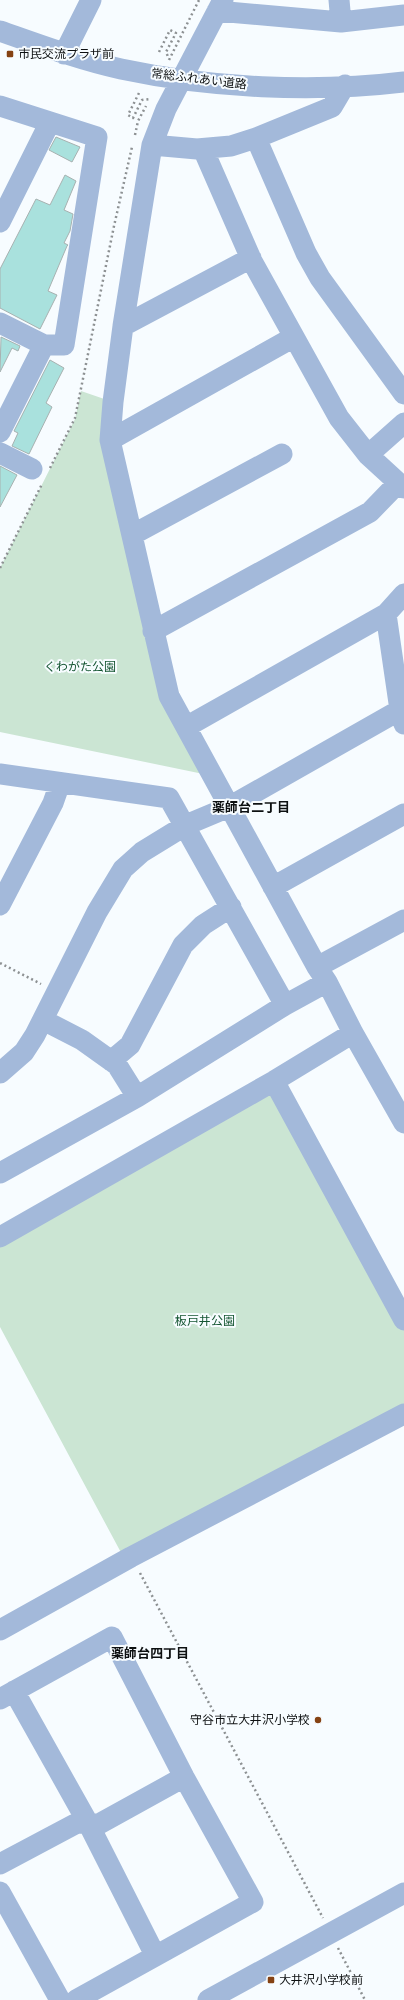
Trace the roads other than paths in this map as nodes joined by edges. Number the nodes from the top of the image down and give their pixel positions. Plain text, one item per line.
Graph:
1 (91, 0) edge
2 (339, 0) edge
3 (220, 6) edge
4 (404, 15) edge
5 (341, 22) junction
6 (0, 31) edge
7 (64, 54) junction
8 (182, 79) junction
9 (404, 82) edge
10 (345, 85) junction
11 (0, 106) edge
12 (50, 122) junction
13 (256, 138) junction
14 (152, 145) junction
15 (203, 149) junction
16 (0, 222) edge
17 (250, 258) junction
18 (0, 323) edge
19 (123, 326) junction
20 (294, 337) junction
21 (44, 345) junction
22 (404, 394) edge
23 (404, 423) edge
24 (0, 432) edge
25 (110, 440) junction
26 (0, 453) edge
27 (282, 454) dead end
28 (368, 455) junction
29 (41, 476) road end
30 (401, 485) edge
31 (132, 535) junction
32 (404, 594) edge
33 (386, 614) junction
34 (153, 631) junction
35 (402, 718) edge
36 (186, 727) junction
37 (0, 774) edge
38 (60, 783) junction
39 (229, 807) junction
40 (404, 814) edge
41 (186, 825) junction
42 (273, 887) junction
43 (0, 905) edge
44 (231, 907) junction
45 (404, 920) edge
46 (322, 975) junction
47 (285, 1005) junction
48 (43, 1020) junction
49 (353, 1033) junction
50 (112, 1061) junction
51 (0, 1073) edge
52 (274, 1081) junction
53 (137, 1097) junction
54 (404, 1122) edge
55 (0, 1173) edge
56 (0, 1237) edge
57 (404, 1320) edge
58 (404, 1414) edge
59 (0, 1630) edge
60 (7, 1695) edge
61 (184, 1777) junction
62 (88, 1823) junction
63 (0, 1864) edge
64 (0, 1892) edge
65 (404, 1893) edge
66 (155, 1955) junction
67 (60, 2000) edge
68 (76, 2000) edge
69 (208, 2000) edge

1 - 7 street
2 - 5 street
3 - 5 street
3 - 8 street
4 - 5 street
6 - 7 street, 常総ふれあい道路
7 - 8 street, 常総ふれあい道路
8 - 10 street, 常総ふれあい道路
8 - 14 street
9 - 10 street, 常総ふれあい道路
10 - 13 street
11 - 12 street
12 - 16 street
12 - 21 street
13 - 15 street
13 - 22 street
14 - 15 street
14 - 19 street
15 - 17 street
17 - 19 street
17 - 20 street
18 - 21 street
19 - 25 street
20 - 25 street
20 - 28 street
21 - 24 street
23 - 28 street
25 - 31 street
26 - 29 street
27 - 31 street
28 - 30 street
30 - 34 street
31 - 34 street
32 - 33 street
33 - 35 street
33 - 36 street
34 - 36 street
35 - 39 street
36 - 39 street
37 - 38 street
38 - 41 street
38 - 43 street
39 - 41 street
39 - 42 street
40 - 42 street
41 - 44 street
41 - 48 street
42 - 46 street
44 - 47 street
44 - 50 street
45 - 46 street
46 - 47 street
46 - 49 street
47 - 53 street
48 - 50 street
48 - 51 street
49 - 52 street
49 - 54 street
50 - 53 street
52 - 56 street
52 - 57 street
53 - 55 street
58 - 59 street
60 - 61 street
60 - 62 street
61 - 62 street
61 - 66 street
62 - 63 street
62 - 66 street
64 - 67 street
65 - 69 street
66 - 68 street

